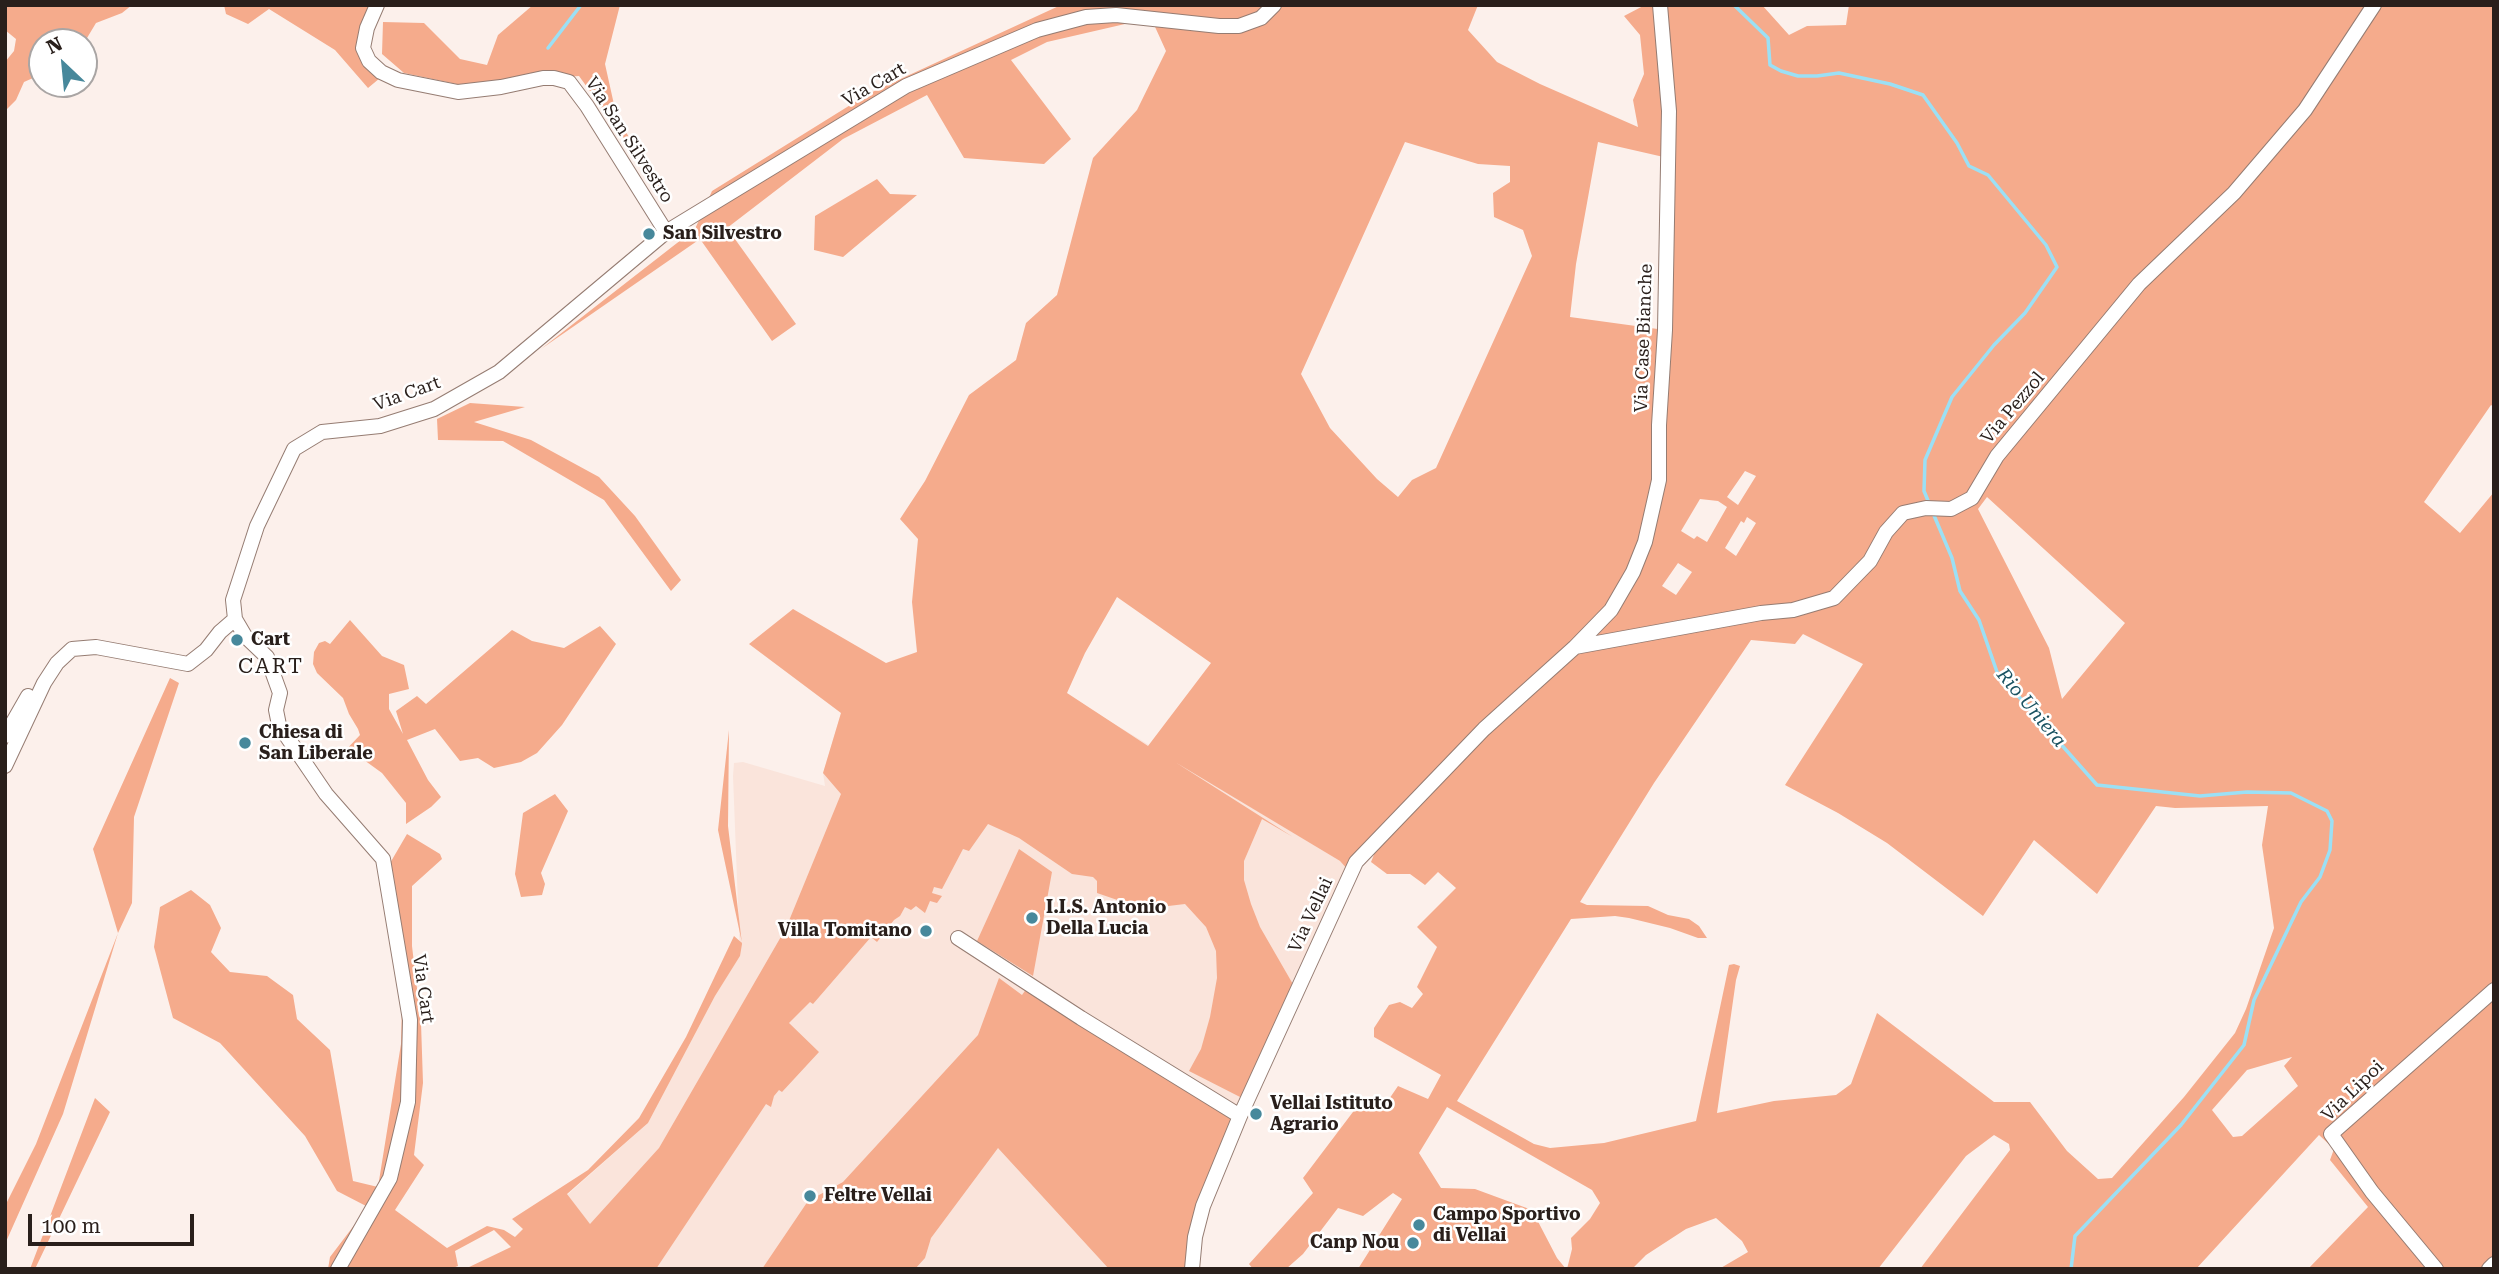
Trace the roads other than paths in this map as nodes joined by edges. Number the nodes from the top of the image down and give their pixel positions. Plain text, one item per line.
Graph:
1 (377, 5) edge
2 (1273, 5) edge
3 (1660, 5) edge
4 (2374, 5) edge
5 (666, 232) junction
6 (235, 619) junction
7 (1575, 647) junction
8 (72, 649) junction
9 (5, 736) edge
10 (5, 766) edge
11 (958, 938) dead end
12 (2494, 990) edge
13 (1240, 1116) junction
14 (2494, 1264) edge
15 (342, 1268) edge
16 (1192, 1269) edge
17 (2436, 1269) edge
18 (2489, 1269) edge

1 - 5 street, Via San Silvestro
2 - 5 street, Via Cart
3 - 7 street, Via Case Bianche
4 - 7 street, Via Pezzol
5 - 6 street, Via Cart
6 - 8 street
6 - 15 street, Via Cart
7 - 13 street, Via Vellai
8 - 9 street
8 - 10 street
11 - 13 street
12 - 17 street, Via Lipoi
13 - 16 street, Via Vellai
14 - 18 street

